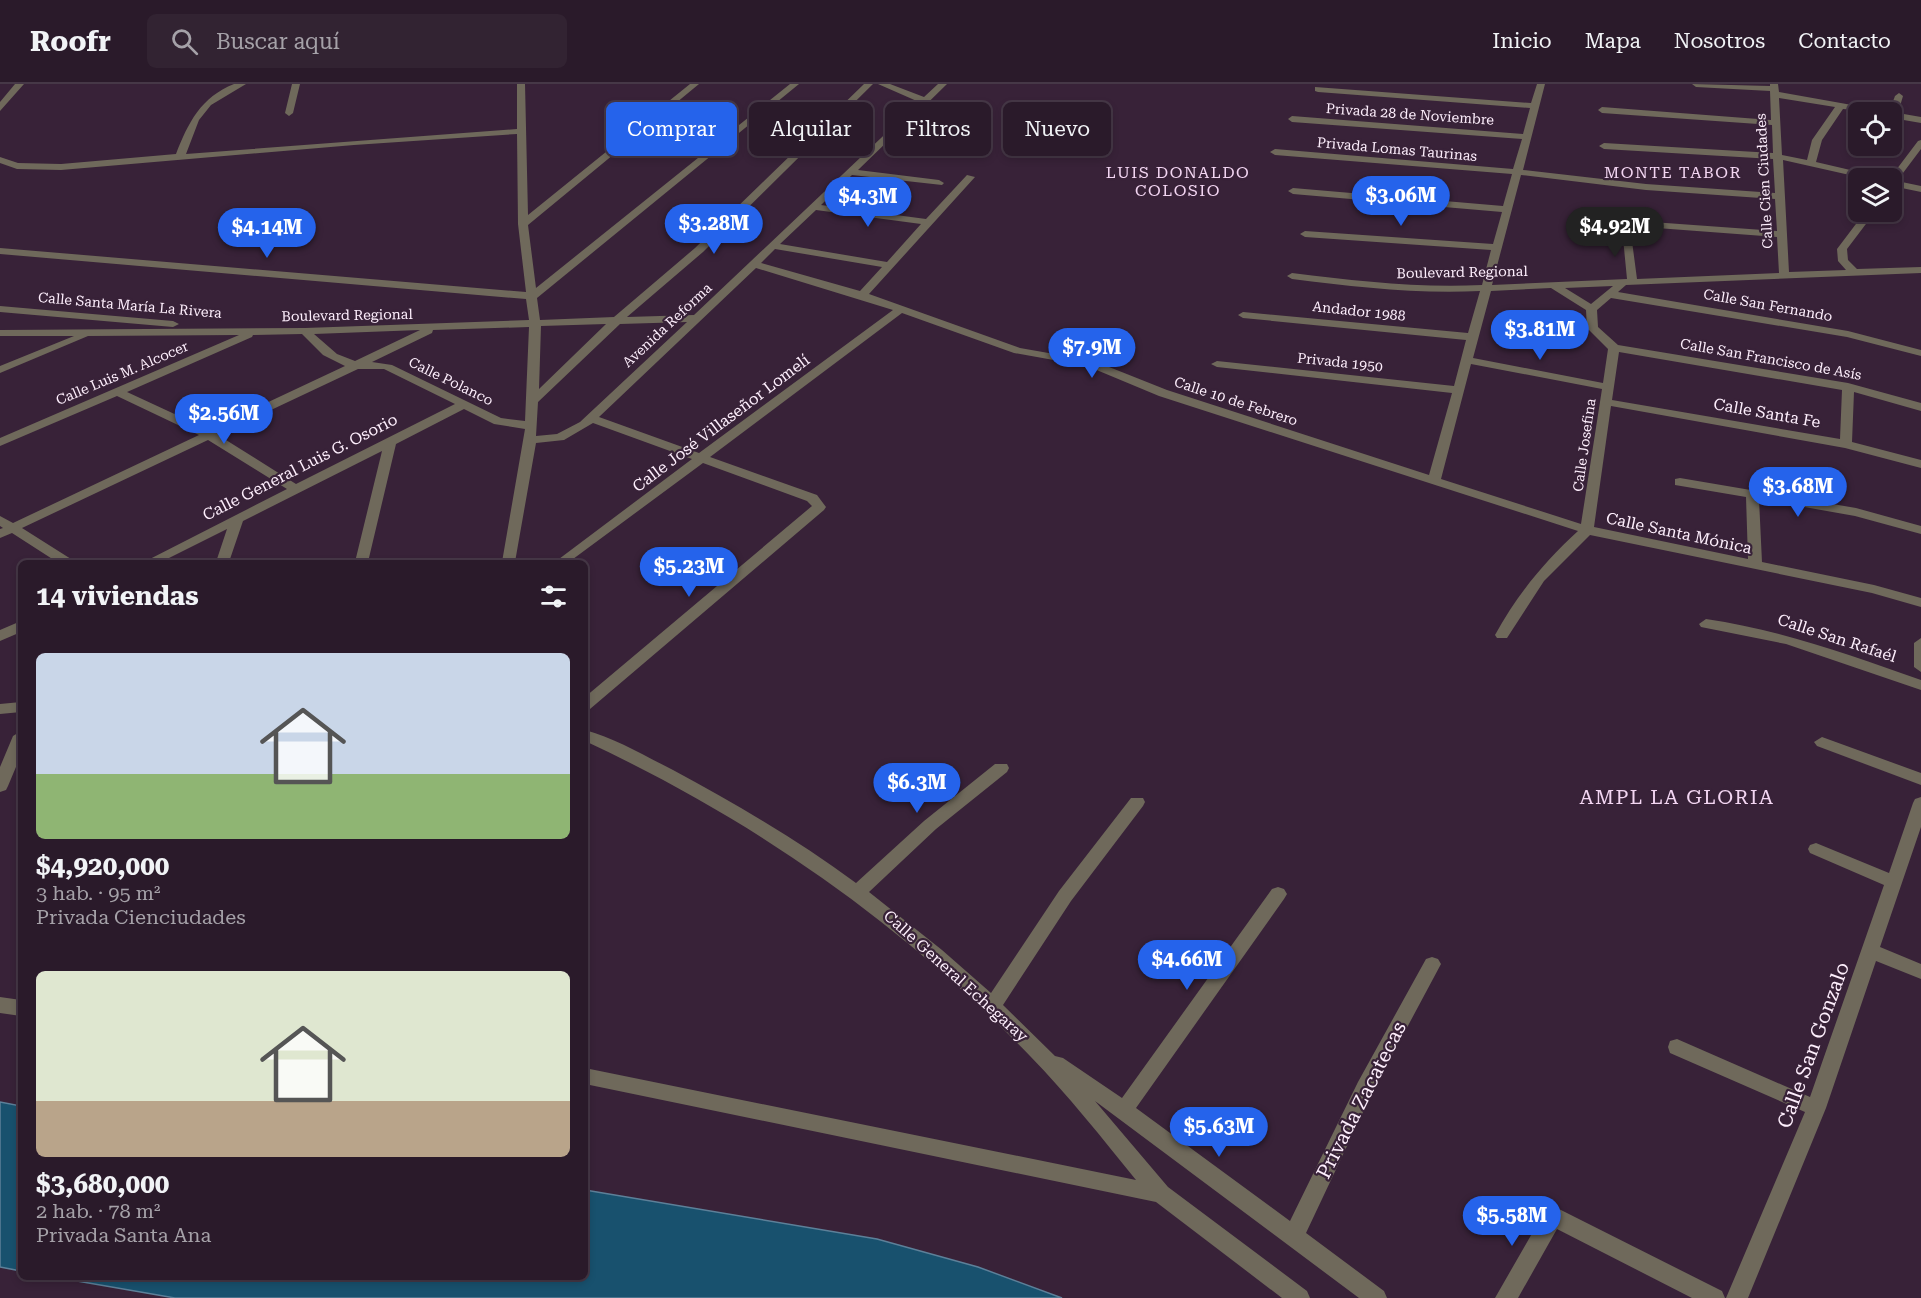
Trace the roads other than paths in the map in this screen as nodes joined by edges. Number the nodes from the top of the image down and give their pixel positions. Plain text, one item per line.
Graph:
1 (20, 84) edge
2 (242, 84) edge
3 (296, 84) edge
4 (520, 84) edge
5 (695, 84) edge
6 (795, 84) edge
7 (869, 84) edge
8 (882, 84) edge
9 (944, 84) edge
10 (1541, 84) edge
11 (1696, 84) edge
12 (1318, 89) dead end
13 (1773, 89) edge
14 (1899, 96) dead end
15 (925, 101) joint
16 (1897, 102) edge
17 (1533, 106) junction
18 (1840, 106) junction
19 (1848, 107) edge
20 (0, 108) edge
21 (1602, 110) dead end
22 (289, 113) dead end
23 (1902, 117) edge
24 (1292, 119) dead end
25 (1921, 120) edge
26 (1774, 123) junction
27 (521, 131) junction
28 (1525, 137) junction
29 (885, 139) edge
30 (1921, 143) edge
31 (1604, 146) dead end
32 (1275, 152) dead end
33 (180, 156) junction
34 (1776, 156) junction
35 (0, 160) edge
36 (1811, 164) junction
37 (1902, 169) edge
38 (849, 172) junction
39 (1516, 172) junction
40 (1848, 172) edge
41 (969, 177) dead end
42 (939, 183) dead end
43 (1902, 184) edge
44 (1921, 189) edge
45 (1293, 191) dead end
46 (1779, 196) junction
47 (812, 207) junction
48 (1506, 208) junction
49 (929, 222) junction
50 (1862, 222) edge
51 (523, 224) junction
52 (1305, 234) dead end
53 (1781, 234) junction
54 (772, 246) junction
55 (1496, 247) junction
56 (0, 251) edge
57 (754, 264) junction
58 (889, 265) junction
59 (1921, 270) edge
60 (1854, 272) junction
61 (1292, 276) dead end
62 (1784, 276) junction
63 (1648, 281) junction
64 (1628, 282) junction
65 (1553, 285) junction
66 (1485, 288) junction
67 (1608, 294) junction
68 (862, 295) junction
69 (533, 296) junction
70 (1666, 303) junction
71 (0, 309) edge
72 (902, 309) junction
73 (1591, 309) junction
74 (1243, 315) dead end
75 (695, 318) junction
76 (615, 322) junction
77 (535, 325) junction
78 (435, 328) junction
79 (305, 331) junction
80 (256, 332) junction
81 (0, 333) edge
82 (90, 333) junction
83 (1472, 337) junction
84 (1614, 348) junction
85 (1921, 353) edge
86 (1466, 360) junction
87 (1217, 364) dead end
88 (357, 365) junction
89 (0, 370) edge
90 (1608, 387) junction
91 (1848, 387) junction
92 (1458, 390) junction
93 (118, 392) junction
94 (534, 400) junction
95 (1606, 402) junction
96 (465, 404) junction
97 (1921, 407) edge
98 (591, 418) junction
99 (532, 426) junction
100 (209, 435) junction
101 (530, 440) junction
102 (0, 442) edge
103 (390, 442) junction
104 (1846, 444) junction
105 (702, 458) junction
106 (1921, 464) edge
107 (1434, 481) junction
108 (1680, 482) dead end
109 (296, 489) junction
110 (1752, 495) junction
111 (237, 519) junction
112 (0, 520) edge
113 (1587, 530) junction
114 (1921, 530) edge
115 (6, 531) edge
116 (62, 560) edge
117 (155, 560) edge
118 (224, 560) edge
119 (362, 560) edge
120 (508, 560) edge
121 (564, 560) edge
122 (1755, 566) junction
123 (1921, 603) edge
124 (1706, 624) dead end
125 (18, 627) edge
126 (0, 636) edge
127 (1502, 636) dead end
128 (1921, 643) edge
129 (1921, 667) edge
130 (1920, 682) edge
131 (588, 703) edge
132 (18, 707) edge
133 (0, 709) edge
134 (588, 736) edge
135 (1822, 742) dead end
136 (18, 743) edge
137 (1001, 768) dead end
138 (1921, 779) edge
139 (0, 786) edge
140 (1137, 802) dead end
141 (1921, 802) edge
142 (1816, 849) dead end
143 (1894, 882) junction
144 (859, 891) junction
145 (1278, 894) dead end
146 (1871, 951) junction
147 (1432, 964) dead end
148 (1921, 972) edge
149 (0, 1005) edge
150 (993, 1006) junction
151 (18, 1008) edge
152 (1677, 1047) dead end
153 (1039, 1052) junction
154 (588, 1077) edge
155 (1816, 1108) junction
156 (1124, 1110) junction
157 (1161, 1194) junction
158 (1293, 1238) junction
159 (1299, 1298) edge
160 (1376, 1298) edge
161 (1506, 1298) edge
162 (1714, 1298) edge
163 (1737, 1298) edge

1 - 20 street
2 - 33 street
3 - 22 street
4 - 27 street
5 - 51 street
6 - 69 street
7 - 76 street
8 - 15 street
9 - 15 street, Avenida Reforma
10 - 17 street
11 - 13 street
12 - 17 street
13 - 18 street
13 - 26 street, Calle Cien Ciudades
14 - 16 street
17 - 28 street
18 - 19 street
18 - 36 street
21 - 26 street
23 - 25 street
24 - 28 street, Privada 28 de Noviembre
26 - 34 street, Calle Cien Ciudades
27 - 33 street
27 - 51 street
28 - 39 street
29 - 38 street, Avenida Reforma
30 - 37 street
31 - 34 street
32 - 39 street, Privada Lomas Taurinas
33 - 35 street
34 - 36 street
34 - 46 street, Calle Cien Ciudades
36 - 40 street
38 - 42 street
38 - 47 street, Avenida Reforma
39 - 46 street, Privada Lomas Taurinas
39 - 48 street
41 - 49 street
43 - 44 street
45 - 48 street
46 - 53 street, Calle Cien Ciudades
47 - 49 street
47 - 54 street, Avenida Reforma
48 - 55 street
49 - 58 street
50 - 60 street
51 - 69 street
52 - 55 street
53 - 62 street, Calle Cien Ciudades
53 - 64 street
54 - 57 street, Avenida Reforma
54 - 58 street
55 - 66 street
56 - 69 street
57 - 68 street, Calle 10 de Febrero
57 - 75 street, Avenida Reforma
58 - 68 street
59 - 60 street, Boulevard Regional
60 - 62 street, Boulevard Regional
61 - 66 street, Boulevard Regional
62 - 63 street, Boulevard Regional
63 - 64 street, Boulevard Regional
63 - 70 street
64 - 65 street, Boulevard Regional
64 - 67 street
65 - 66 street, Boulevard Regional
65 - 73 street
66 - 83 street
67 - 70 street, Calle San Fernando
67 - 73 street
68 - 72 street, Calle 10 de Febrero
69 - 77 street
70 - 85 street, Calle San Fernando
71 - 80 street, Calle Santa María La Rivera
72 - 105 street, Calle José Villaseñor Lomelí
72 - 107 street, Calle 10 de Febrero
73 - 84 street
74 - 83 street, Andador 1988
75 - 76 street, Boulevard Regional
75 - 98 street, Avenida Reforma
76 - 77 street, Boulevard Regional
76 - 94 street
77 - 78 street, Boulevard Regional
77 - 94 street
78 - 79 street, Boulevard Regional
78 - 88 street
79 - 80 street, Boulevard Regional
79 - 88 street
80 - 82 street, Boulevard Regional
80 - 93 street, Calle Luis M. Alcocer
81 - 82 street, Boulevard Regional
82 - 89 street
83 - 86 street
84 - 90 street, Calle Josefina
84 - 91 street, Calle San Francisco de Asís
86 - 90 street
86 - 92 street
87 - 92 street, Privada 1950
88 - 96 street, Calle Polanco
88 - 100 street
90 - 95 street, Calle Josefina
91 - 97 street, Calle San Francisco de Asís
91 - 104 street
92 - 107 street
93 - 100 street
93 - 102 street, Calle Luis M. Alcocer
94 - 99 street
95 - 104 street, Calle Santa Fe
95 - 113 street, Calle Josefina
96 - 99 street, Calle Polanco
96 - 103 street, Calle General Luis G. Osorio
98 - 101 street, Avenida Reforma
98 - 105 street
99 - 101 street
100 - 109 street
100 - 115 street
101 - 120 street
103 - 109 street, Calle General Luis G. Osorio
103 - 119 street
104 - 106 street, Calle Santa Fe
105 - 121 street, Calle José Villaseñor Lomelí
105 - 131 street
107 - 113 street, Calle Santa Mónica
108 - 110 street
109 - 111 street, Calle General Luis G. Osorio
110 - 114 street
110 - 122 street
111 - 117 street, Calle General Luis G. Osorio
111 - 118 street
112 - 115 street
113 - 122 street, Calle Santa Mónica
113 - 127 street
115 - 116 street
122 - 123 street, Calle Santa Mónica
124 - 130 street, Calle San Rafaél
125 - 126 street
128 - 129 street
132 - 133 street
134 - 144 street, Calle General Echegaray
135 - 138 street
136 - 139 street
137 - 144 street
140 - 150 street
141 - 143 street, Calle San Gonzalo
142 - 143 street
143 - 146 street, Calle San Gonzalo
144 - 150 street, Calle General Echegaray
145 - 156 street
146 - 148 street
146 - 155 street, Calle San Gonzalo
147 - 158 street, Privada Zacatecas
149 - 151 street
150 - 153 street, Calle General Echegaray
152 - 155 street
153 - 156 street
153 - 157 street, Calle General Echegaray
154 - 157 street
155 - 163 street, Calle San Gonzalo
156 - 158 street
157 - 159 street
158 - 160 street
161 - 162 street

